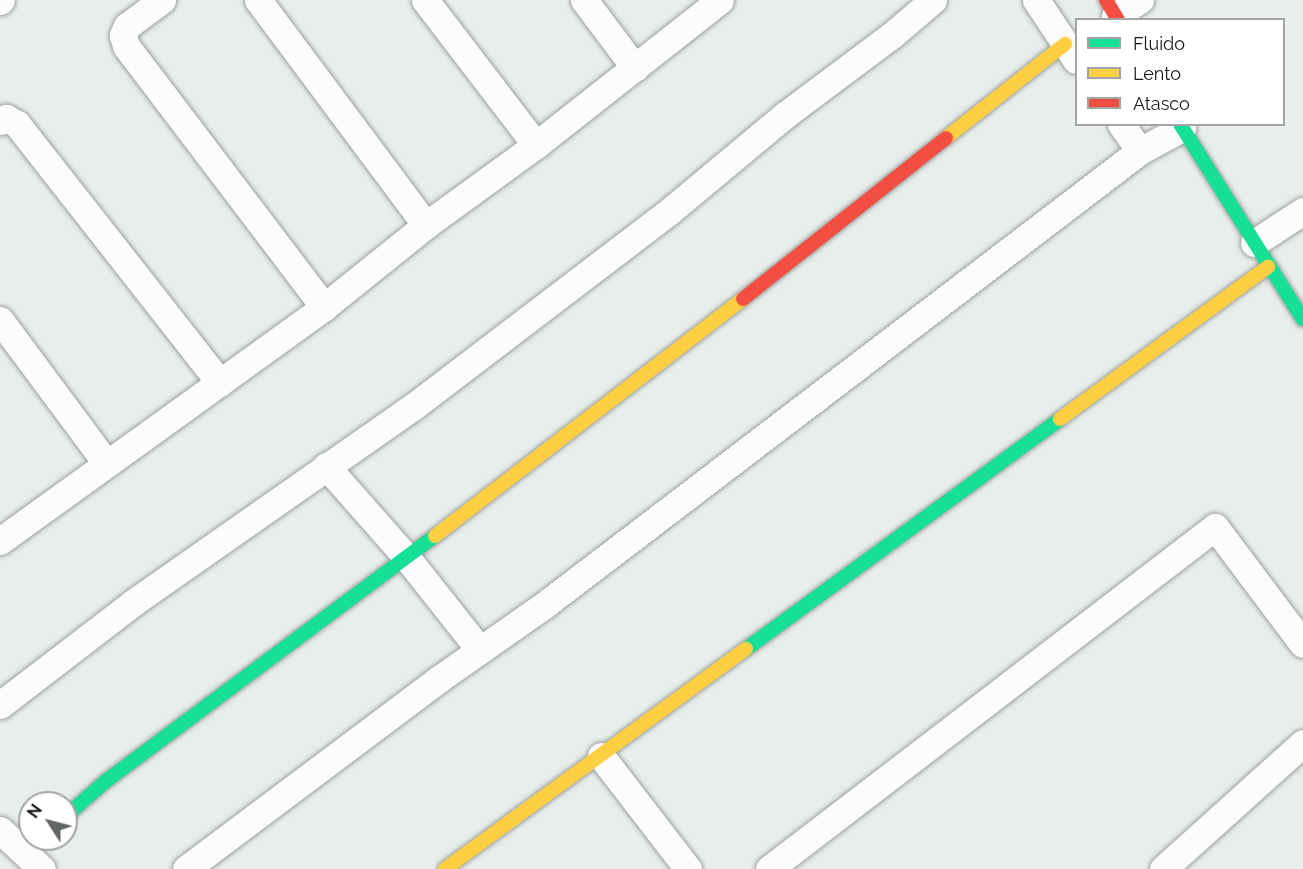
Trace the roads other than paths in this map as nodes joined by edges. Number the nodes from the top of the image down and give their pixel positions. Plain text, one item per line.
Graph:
1 (162, 0) edge
2 (258, 0) edge
3 (425, 0) edge
4 (584, 0) edge
5 (720, 0) edge
6 (933, 0) edge
7 (1036, 0) edge
8 (1140, 0) edge
9 (1113, 12) edge
10 (1071, 52) edge
11 (635, 68) junction
12 (0, 121) edge
13 (1122, 126) edge
14 (1181, 126) edge
15 (537, 145) junction
16 (1140, 151) junction
17 (1303, 211) edge
18 (426, 225) junction
19 (1254, 243) junction
20 (1268, 267) junction
21 (324, 307) junction
22 (1303, 319) edge
23 (0, 320) edge
24 (220, 383) junction
25 (107, 464) junction
26 (326, 466) junction
27 (0, 541) edge
28 (407, 558) junction
29 (1303, 644) edge
30 (480, 650) junction
31 (0, 705) edge
32 (1303, 743) edge
33 (601, 756) junction
34 (78, 806) edge
35 (0, 830) edge
36 (42, 869) edge
37 (186, 869) edge
38 (445, 869) edge
39 (688, 869) edge
40 (769, 869) edge
41 (1163, 869) edge

1 - 21 street
2 - 18 street
3 - 15 street
4 - 11 street
5 - 11 street
6 - 26 street
7 - 10 street
8 - 9 street
10 - 28 street
11 - 15 street
12 - 24 street
13 - 16 street
14 - 16 street
14 - 19 street
15 - 18 street
16 - 30 street
17 - 19 street
18 - 21 street
19 - 20 street
20 - 22 street
20 - 33 street
21 - 24 street
23 - 25 street
24 - 25 street
25 - 27 street
26 - 28 street
26 - 31 street
28 - 30 street
28 - 34 street
29 - 40 street
30 - 37 street
32 - 41 street
33 - 38 street
33 - 39 street
35 - 36 street

